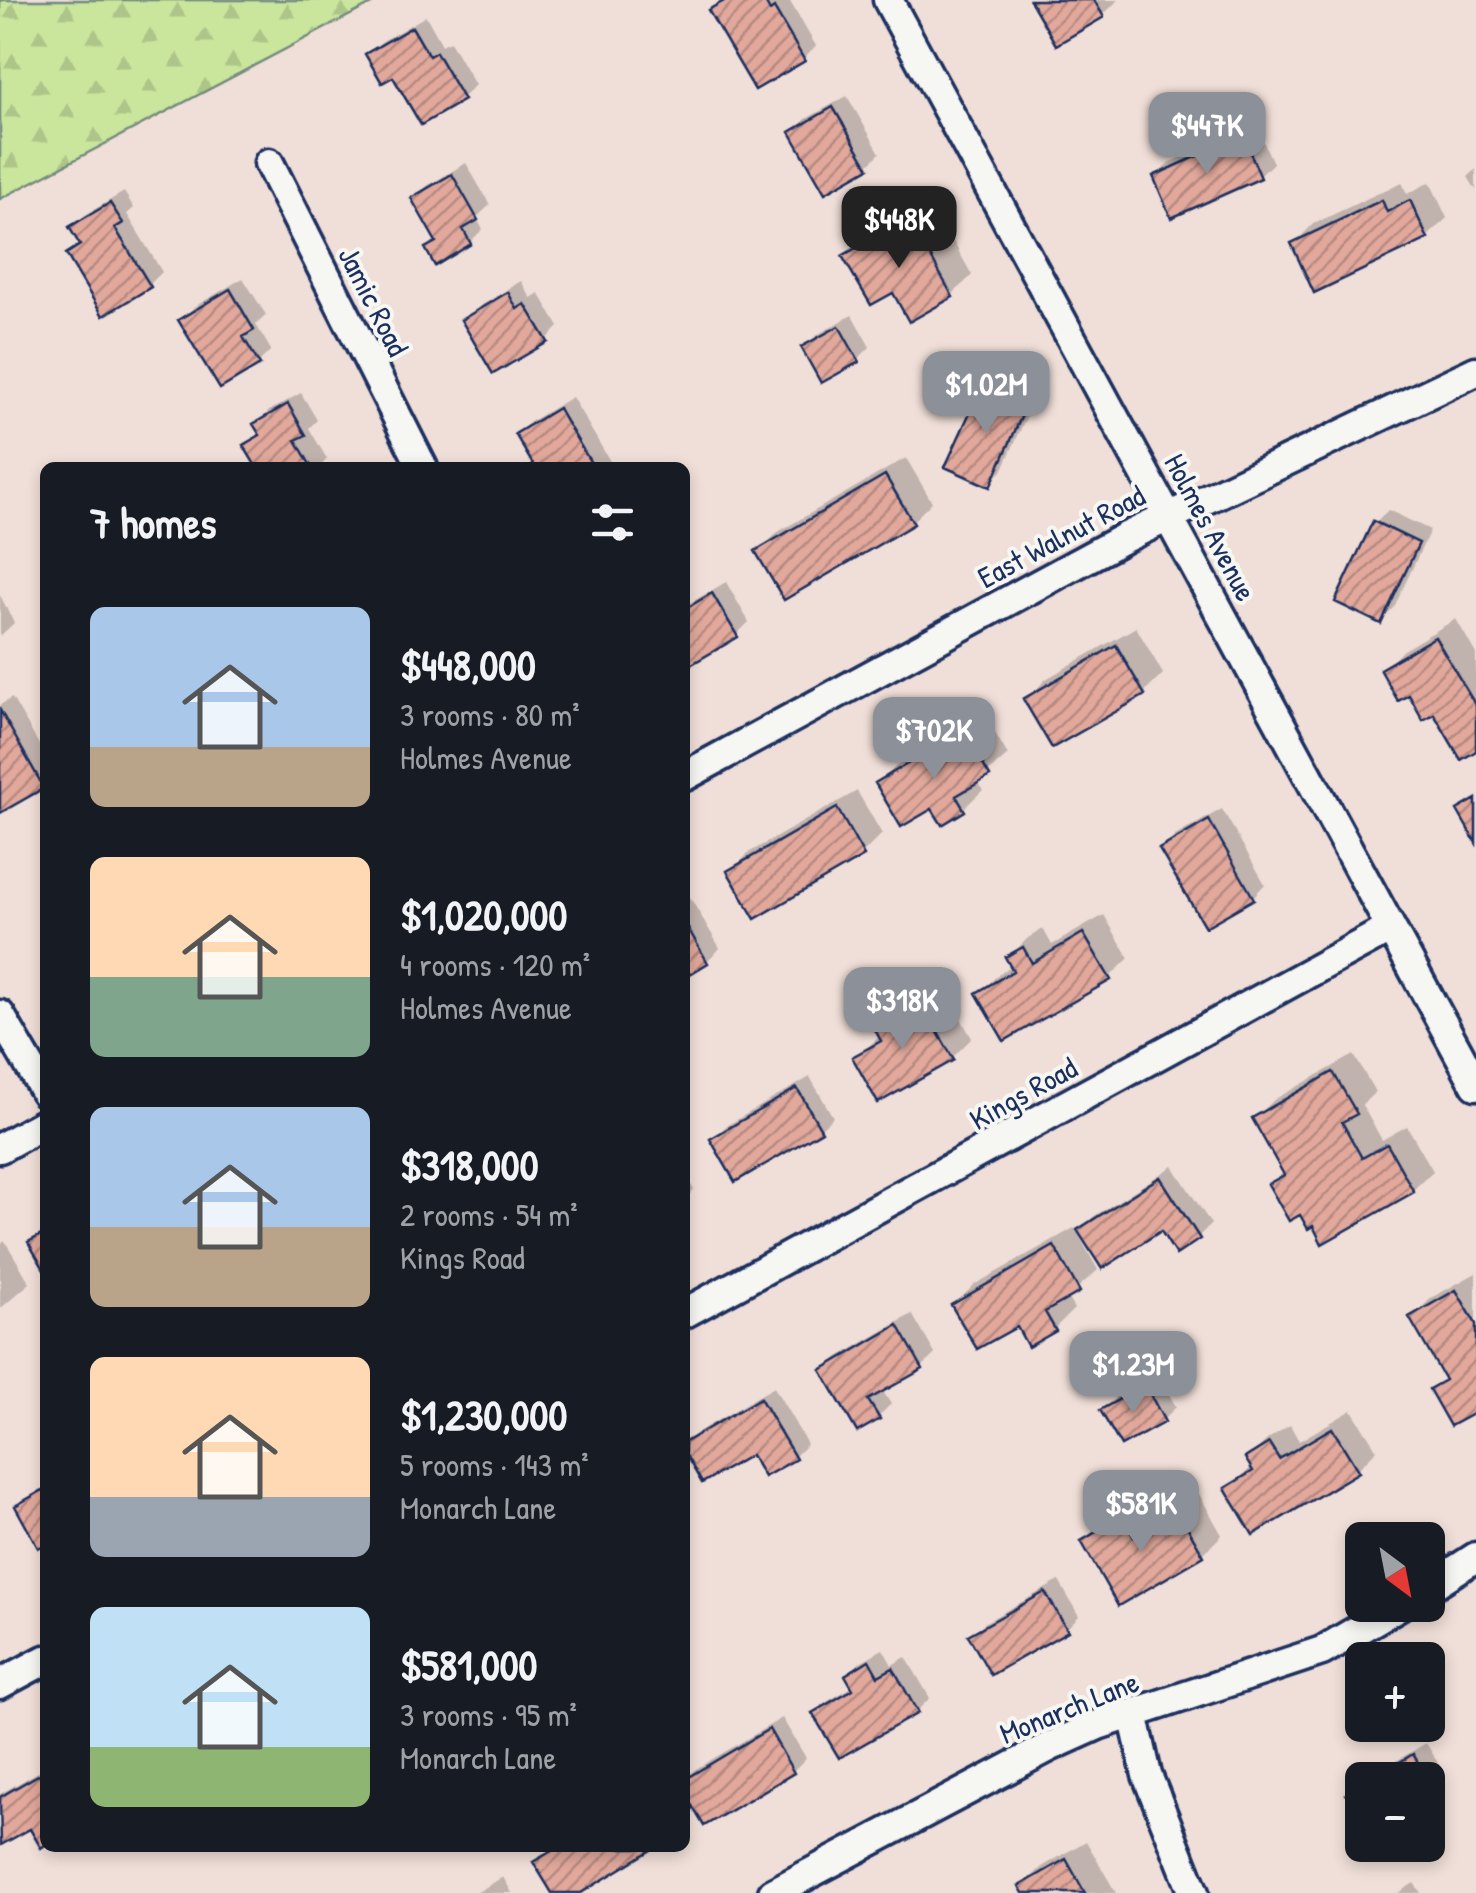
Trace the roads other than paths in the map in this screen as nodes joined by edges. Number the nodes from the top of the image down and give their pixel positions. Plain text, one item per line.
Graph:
1 (888, 0) edge
2 (269, 163) dead end
3 (1476, 371) edge
4 (420, 462) edge
5 (1168, 516) junction
6 (690, 773) edge
7 (1390, 928) junction
8 (0, 1015) edge
9 (40, 1083) edge
10 (1476, 1086) edge
11 (40, 1127) edge
12 (0, 1148) edge
13 (690, 1310) edge
14 (1476, 1557) edge
15 (1445, 1577) edge
16 (1371, 1622) edge
17 (40, 1663) edge
18 (0, 1684) edge
19 (1133, 1714) junction
20 (773, 1893) edge
21 (1194, 1893) edge

1 - 5 street, Holmes Avenue
2 - 4 street, Jamic Road
3 - 5 street, East Walnut Road
5 - 6 street, East Walnut Road
5 - 7 street, Holmes Avenue
7 - 10 street, Holmes Avenue
7 - 13 street, Kings Road
8 - 9 street
11 - 12 street
14 - 15 street
16 - 19 street, Monarch Lane
17 - 18 street
19 - 20 street, Monarch Lane
19 - 21 street

